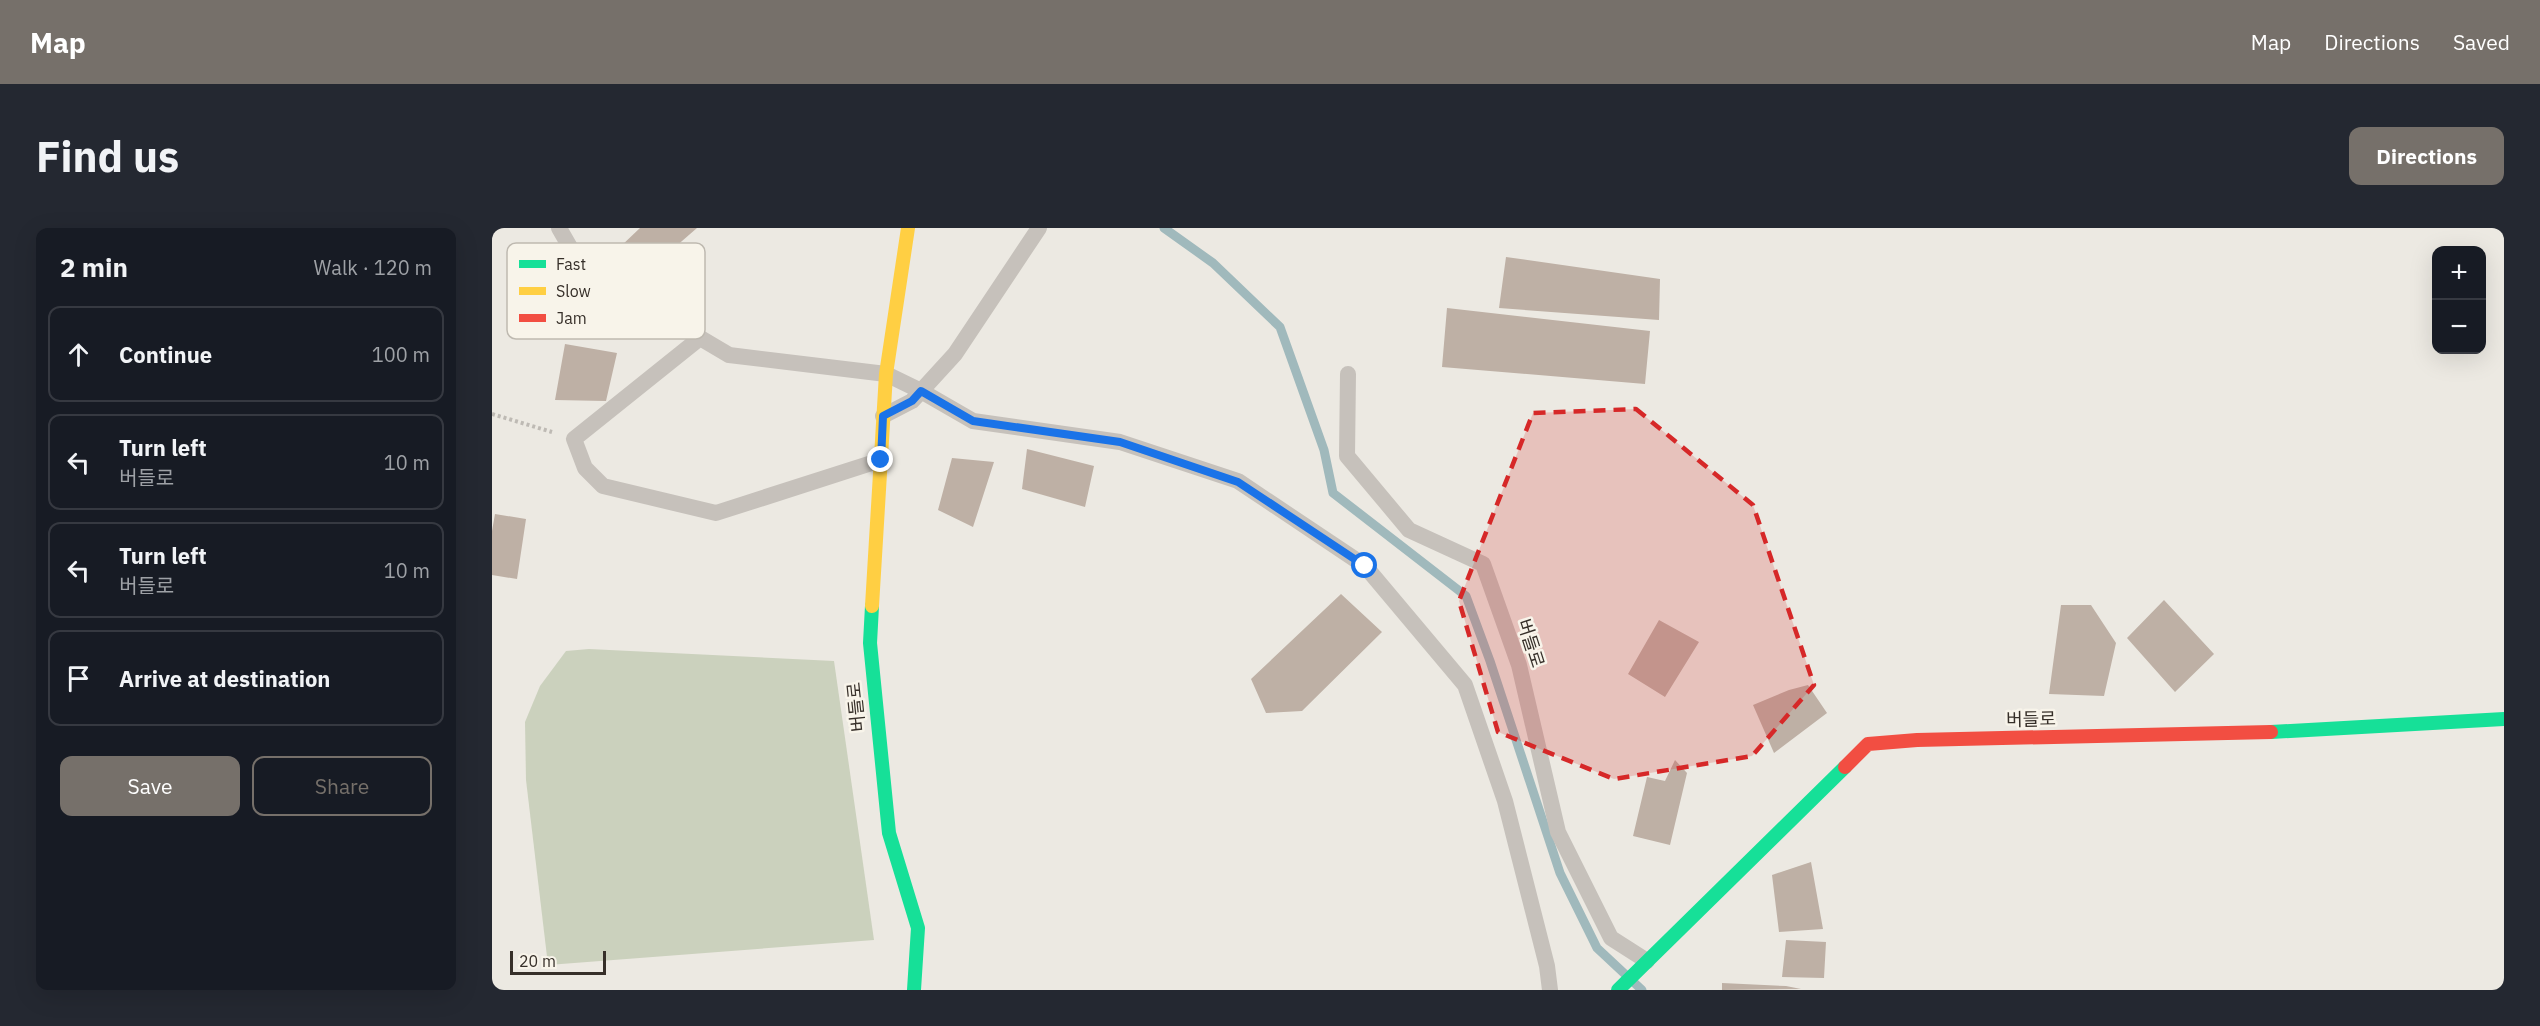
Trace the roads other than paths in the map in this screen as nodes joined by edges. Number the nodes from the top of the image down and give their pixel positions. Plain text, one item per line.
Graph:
1 (559, 228) edge
2 (908, 228) edge
3 (1039, 228) edge
4 (568, 243) edge
5 (699, 339) edge
6 (702, 339) edge
7 (1348, 374) dead end
8 (886, 375) junction
9 (921, 391) junction
10 (883, 416) junction
11 (881, 460) junction
12 (2504, 719) edge
13 (1642, 965) junction
14 (914, 990) edge
15 (1550, 990) edge
16 (1618, 990) edge

1 - 4 lane
2 - 8 street, 버들로
3 - 9 lane
5 - 11 lane
6 - 8 lane
7 - 13 lane, 버들로
8 - 9 lane
8 - 10 street, 버들로
9 - 10 lane
9 - 15 lane
10 - 11 street, 버들로
11 - 14 street, 버들로
12 - 13 street, 버들로
13 - 16 street

